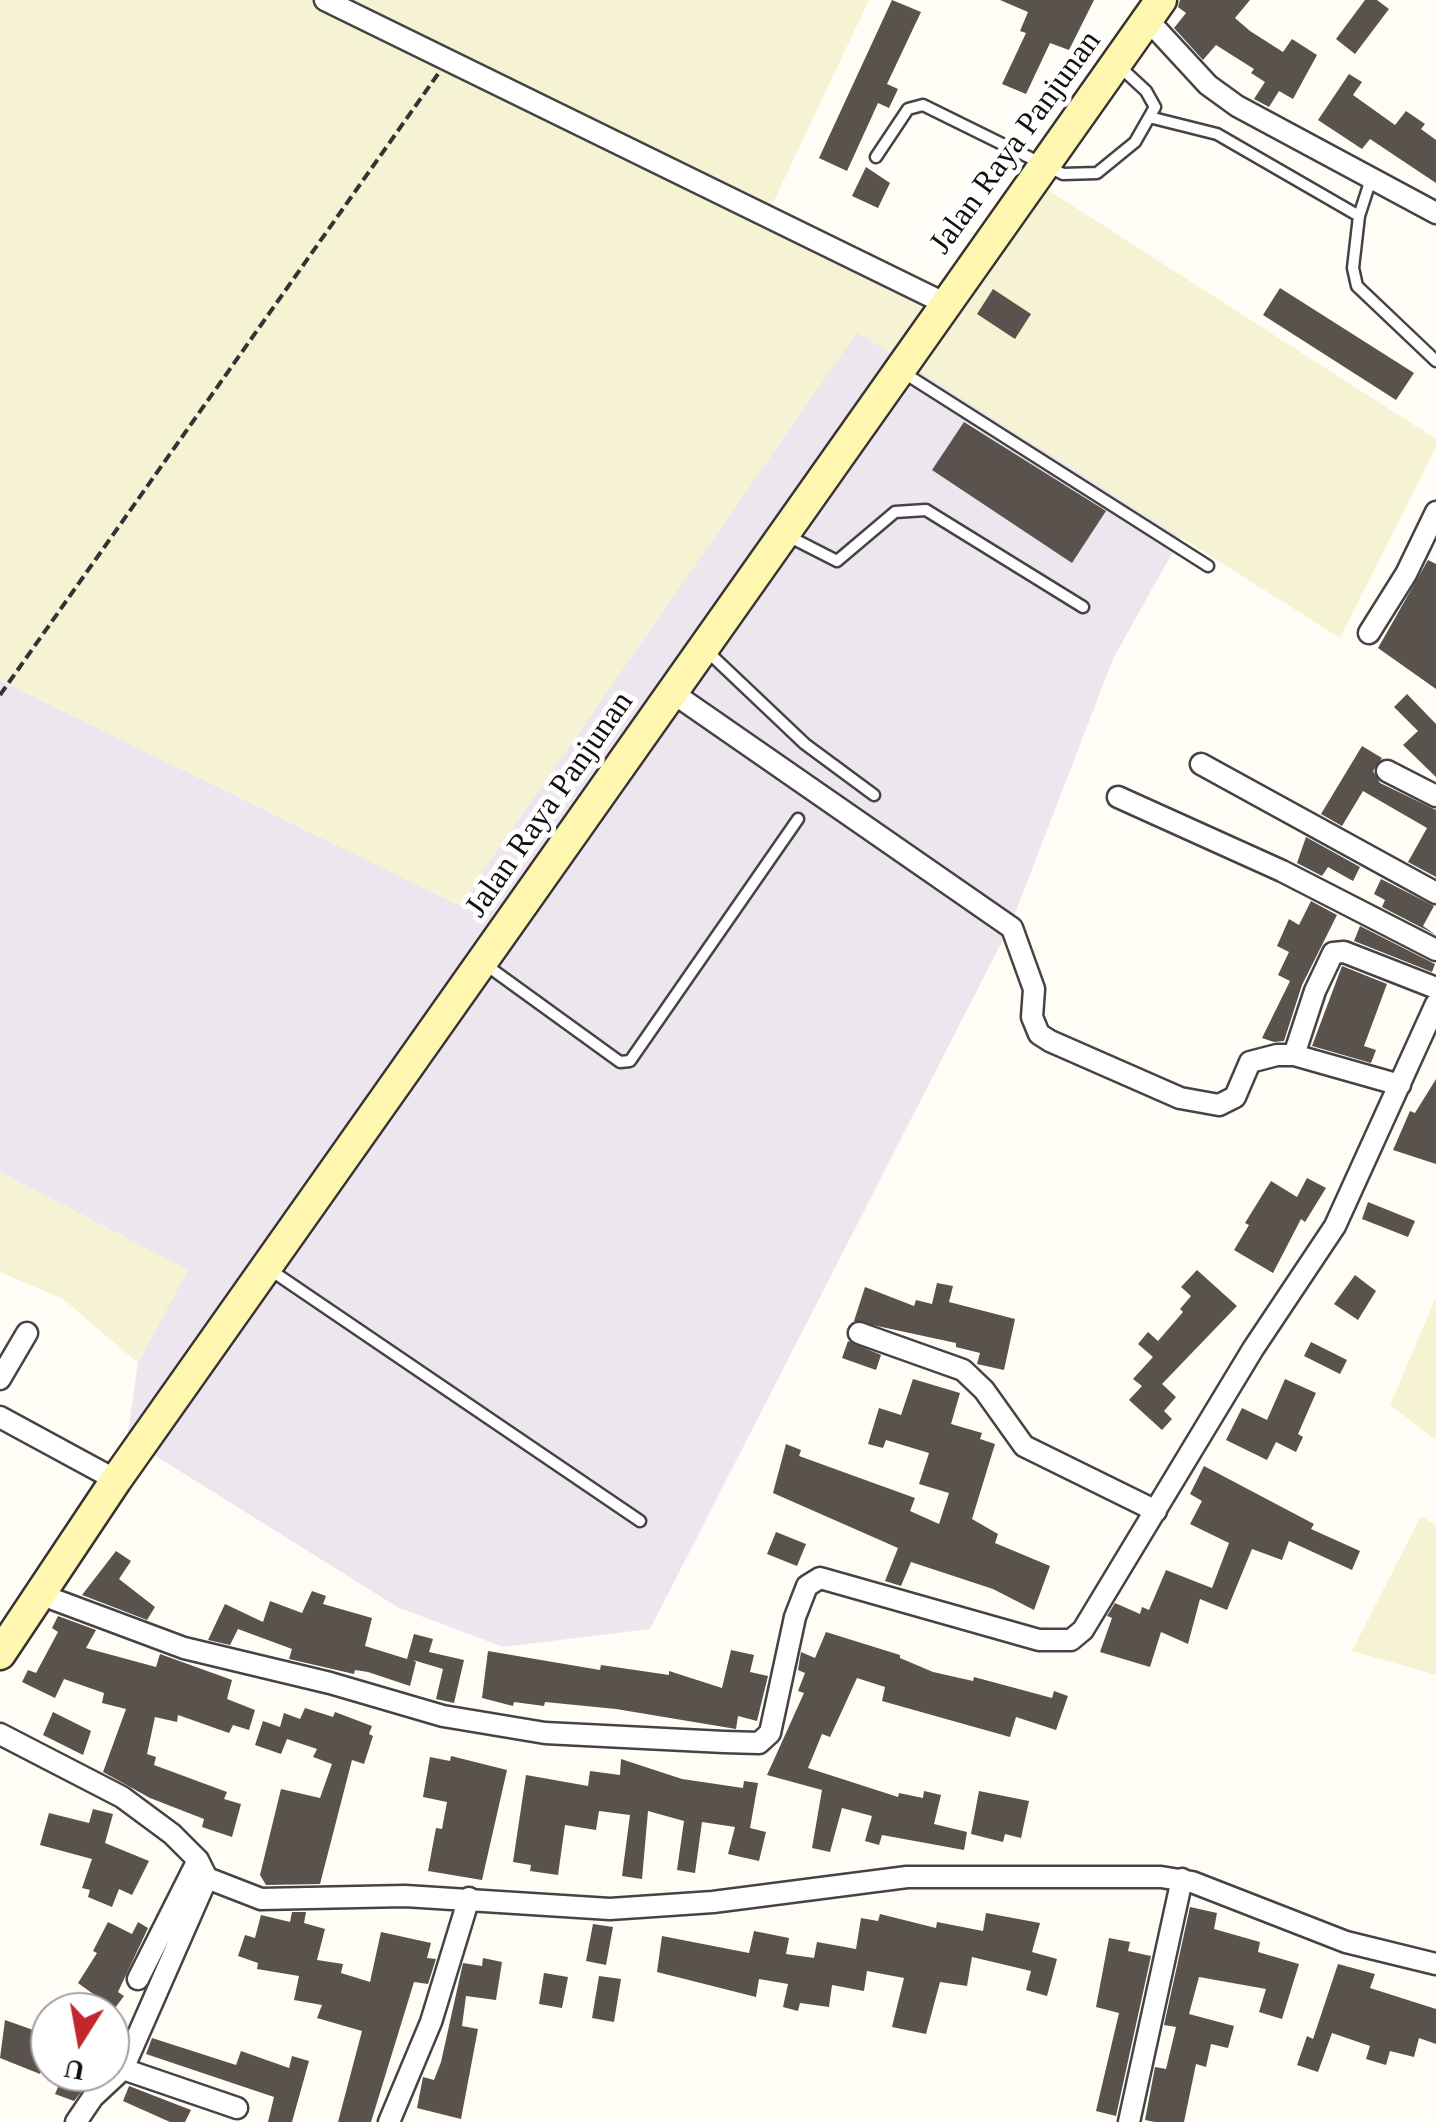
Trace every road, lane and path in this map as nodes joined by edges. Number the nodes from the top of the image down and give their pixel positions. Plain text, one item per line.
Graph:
1 (324, 0) edge
2 (1154, 10) edge
3 (447, 62) junction
4 (1116, 64) junction
5 (1152, 118) junction
6 (876, 157) dead end
7 (1041, 164) junction
8 (1371, 180) junction
9 (1436, 214) edge
10 (1359, 216) junction
11 (930, 296) junction
12 (1436, 361) edge
13 (896, 368) junction
14 (1436, 512) edge
15 (782, 533) junction
16 (1208, 566) dead end
17 (1083, 608) dead end
18 (1369, 634) dead end
19 (704, 647) junction
20 (673, 693) junction
21 (0, 695) edge
22 (1201, 764) dead end
23 (1387, 771) dead end
24 (874, 795) dead end
25 (1436, 796) edge
26 (1118, 797) dead end
27 (798, 819) dead end
28 (1436, 893) edge
29 (1436, 950) edge
30 (482, 962) junction
31 (1436, 988) edge
32 (1436, 1004) edge
33 (1294, 1056) junction
34 (1400, 1086) junction
35 (268, 1268) junction
36 (27, 1333) dead end
37 (859, 1333) dead end
38 (0, 1379) edge
39 (0, 1417) edge
40 (102, 1472) junction
41 (1156, 1511) junction
42 (640, 1522) dead end
43 (42, 1595) junction
44 (0, 1654) edge
45 (0, 1734) edge
46 (202, 1869) junction
47 (1182, 1879) junction
48 (469, 1898) junction
49 (1436, 1964) edge
50 (138, 1979) dead end
51 (130, 2055) edge
52 (130, 2072) edge
53 (99, 2092) edge
54 (237, 2108) dead end
55 (1132, 2121) edge
56 (76, 2122) edge
57 (389, 2122) edge

1 - 3 street
2 - 4 main road, Jalan Raya Panjunan
2 - 8 street
3 - 11 street
3 - 21 path
4 - 5 lane
4 - 7 main road, Jalan Raya Panjunan
5 - 7 lane
5 - 10 lane
6 - 7 lane
7 - 11 main road, Jalan Raya Panjunan
8 - 9 street
8 - 10 lane
10 - 12 lane
11 - 13 main road, Jalan Raya Panjunan
13 - 15 main road, Jalan Raya Panjunan
13 - 16 lane
14 - 18 street
15 - 17 lane
15 - 19 main road, Jalan Raya Panjunan
19 - 20 main road, Jalan Raya Panjunan
19 - 24 lane
20 - 30 main road, Jalan Raya Panjunan
20 - 33 street
22 - 28 street
23 - 25 street
26 - 29 street
27 - 30 lane
30 - 35 main road, Jalan Raya Panjunan
31 - 33 street
32 - 34 street
33 - 34 street
34 - 41 street
35 - 40 main road, Jalan Raya Panjunan
35 - 42 lane
36 - 38 street
37 - 41 street
39 - 40 street
40 - 43 main road, Jalan Raya Panjunan
41 - 43 street
43 - 44 main road, Jalan Raya Panjunan
45 - 46 street
46 - 48 street
46 - 50 street
46 - 51 street
47 - 48 street
47 - 49 street
47 - 55 street
48 - 57 street
52 - 54 street
53 - 56 street

